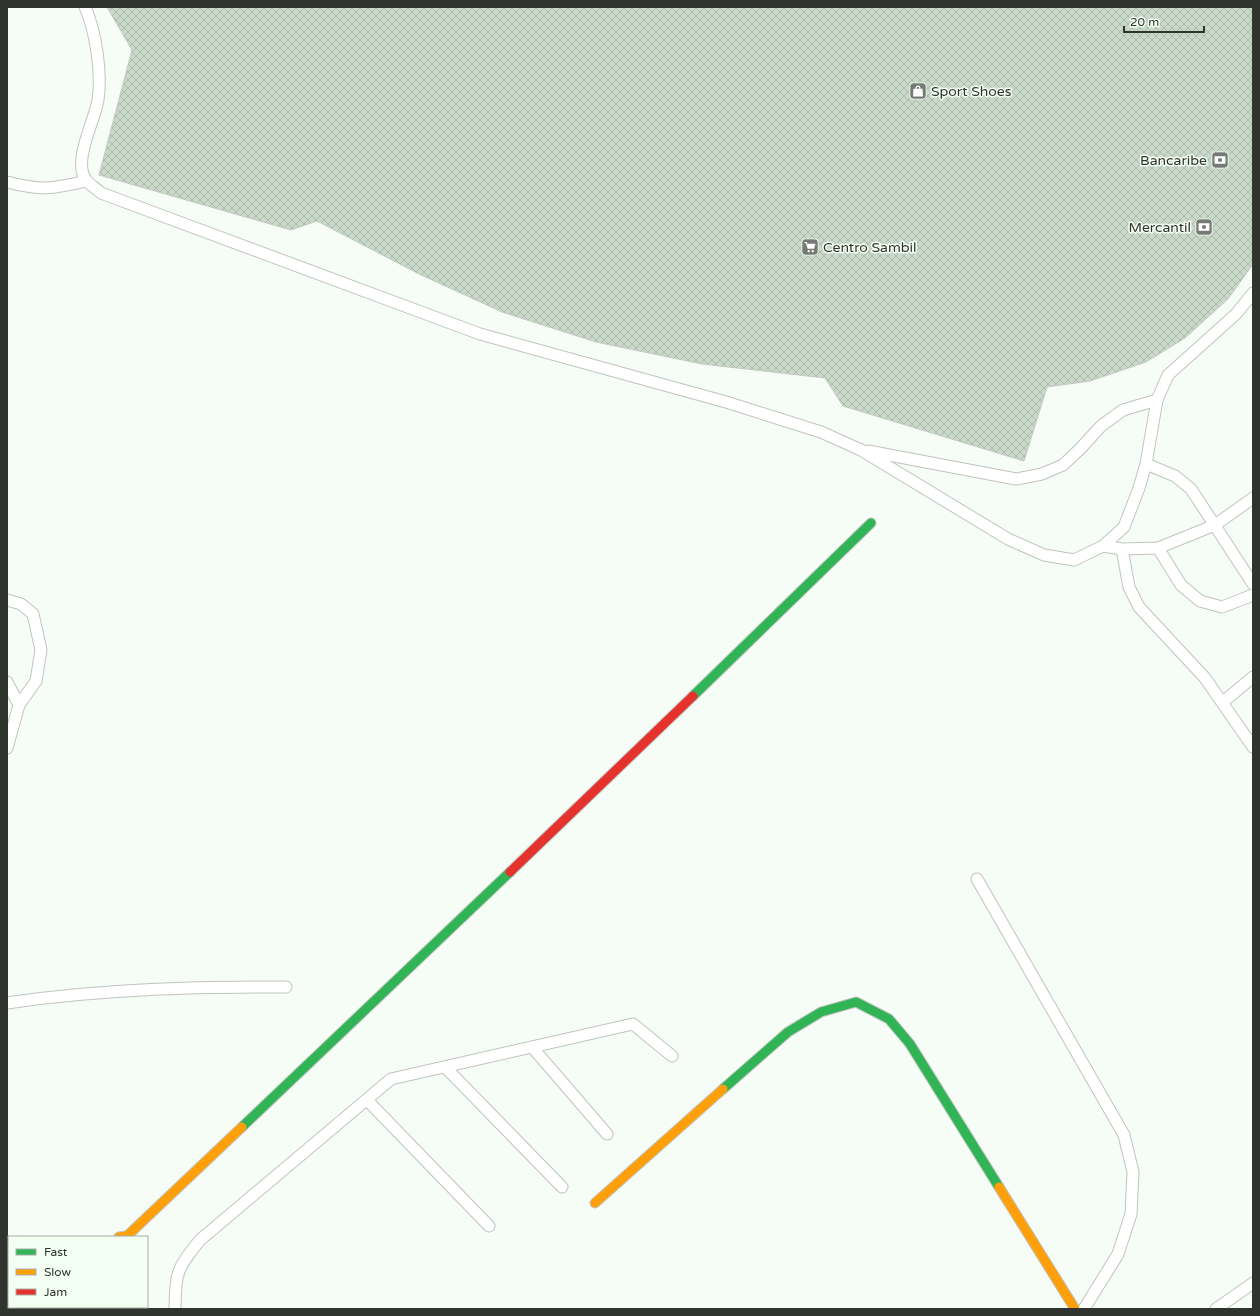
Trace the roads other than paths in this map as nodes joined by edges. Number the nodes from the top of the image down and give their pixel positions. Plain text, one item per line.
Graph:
1 (86, 7) edge
2 (86, 181) junction
3 (7, 182) edge
4 (1253, 293) edge
5 (1158, 400) junction
6 (861, 450) junction
7 (1146, 464) junction
8 (1253, 498) edge
9 (871, 523) dead end
10 (1214, 525) junction
11 (1104, 546) junction
12 (1158, 548) junction
13 (1122, 549) junction
14 (1253, 584) edge
15 (1253, 595) edge
16 (7, 600) edge
17 (1253, 677) edge
18 (7, 682) edge
19 (1223, 702) junction
20 (19, 705) junction
21 (1253, 747) edge
22 (7, 748) edge
23 (977, 880) dead end
24 (286, 987) dead end
25 (7, 1003) edge
26 (532, 1047) junction
27 (672, 1056) dead end
28 (445, 1067) junction
29 (367, 1100) junction
30 (607, 1134) dead end
31 (562, 1187) dead end
32 (595, 1203) dead end
33 (489, 1226) dead end
34 (127, 1236) edge
35 (1253, 1283) edge
36 (175, 1309) edge
37 (1075, 1309) edge
38 (1084, 1309) edge
39 (1216, 1309) edge

1 - 2 lane
2 - 3 lane
2 - 6 lane
4 - 5 lane
5 - 6 lane
5 - 7 lane
6 - 11 lane
7 - 10 lane
7 - 11 lane
8 - 10 lane
9 - 34 street
10 - 12 lane
10 - 14 lane
11 - 13 lane
12 - 13 lane
12 - 15 lane
13 - 19 lane
16 - 20 lane
17 - 19 lane
18 - 20 lane
19 - 21 lane
20 - 22 lane
23 - 38 lane
24 - 25 lane
26 - 27 lane
26 - 28 lane
26 - 30 lane
28 - 29 lane
28 - 31 lane
29 - 33 lane
29 - 36 lane
32 - 37 street
35 - 39 lane

